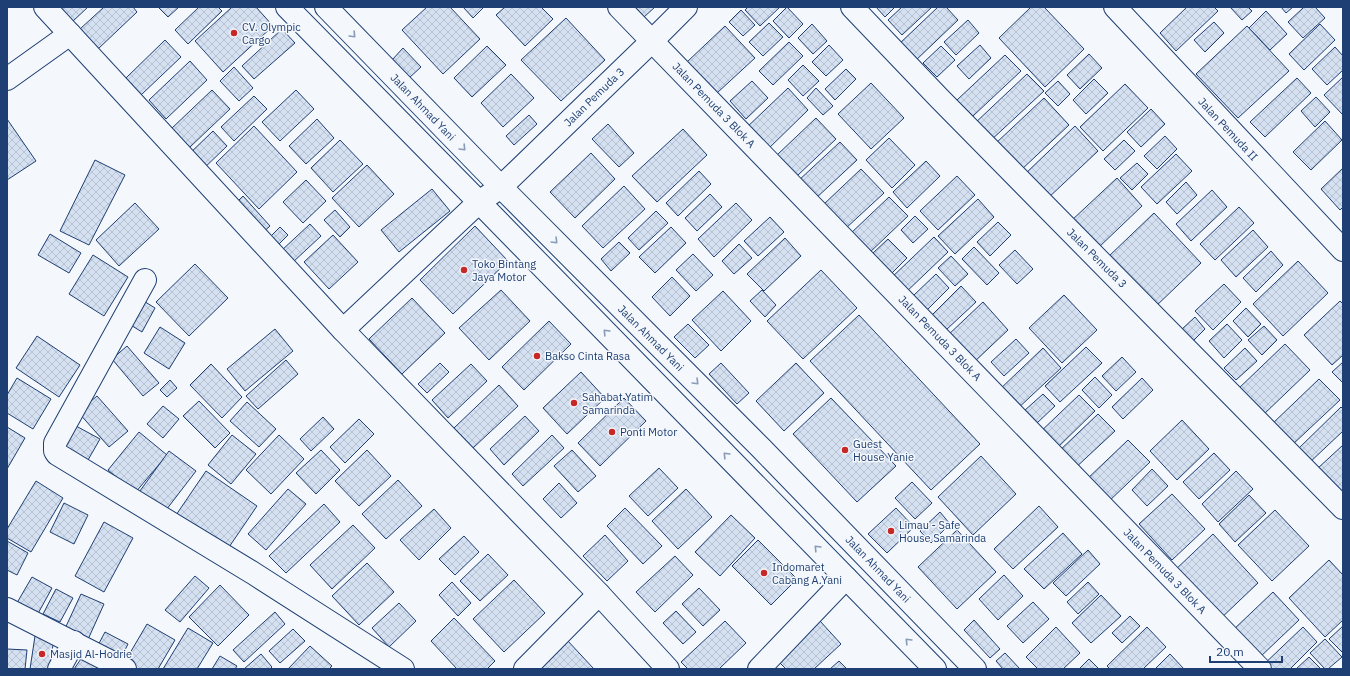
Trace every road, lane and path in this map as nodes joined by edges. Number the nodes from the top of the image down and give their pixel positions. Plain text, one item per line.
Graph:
1 (45, 7) edge
2 (287, 7) edge
3 (326, 7) edge
4 (619, 7) edge
5 (686, 7) edge
6 (852, 7) edge
7 (1114, 7) edge
8 (70, 34) junction
9 (652, 41) junction
10 (7, 79) edge
11 (501, 187) junction
12 (479, 202) junction
13 (1343, 250) edge
14 (145, 280) dead end
15 (343, 330) junction
16 (1343, 508) edge
17 (846, 578) junction
18 (599, 594) junction
19 (7, 609) edge
20 (74, 642) junction
21 (59, 669) edge
22 (126, 669) edge
23 (403, 669) edge
24 (525, 669) edge
25 (668, 669) edge
26 (759, 669) edge
27 (935, 669) edge
28 (975, 669) edge
29 (1260, 669) edge

1 - 8 street
2 - 12 street
3 -> 11 street, Jalan Ahmad Yani
4 - 9 street, Jalan Pemuda 3 Blok A
5 - 9 street, Jalan Pemuda 3
6 - 16 street, Jalan Pemuda 3
7 - 13 street, Jalan Pemuda II
8 - 10 street
8 - 15 street
9 - 11 street, Jalan Pemuda 3
9 - 29 street, Jalan Pemuda 3 Blok A
11 - 12 street, Jalan Pemuda 3
11 -> 28 street, Jalan Ahmad Yani
12 - 15 street, Jalan Pemuda 3
17 -> 12 street
14 - 23 street
15 - 18 street
17 - 26 street
27 -> 17 street
18 - 24 street
18 - 25 street
19 - 20 street
20 - 21 street
20 - 22 street

